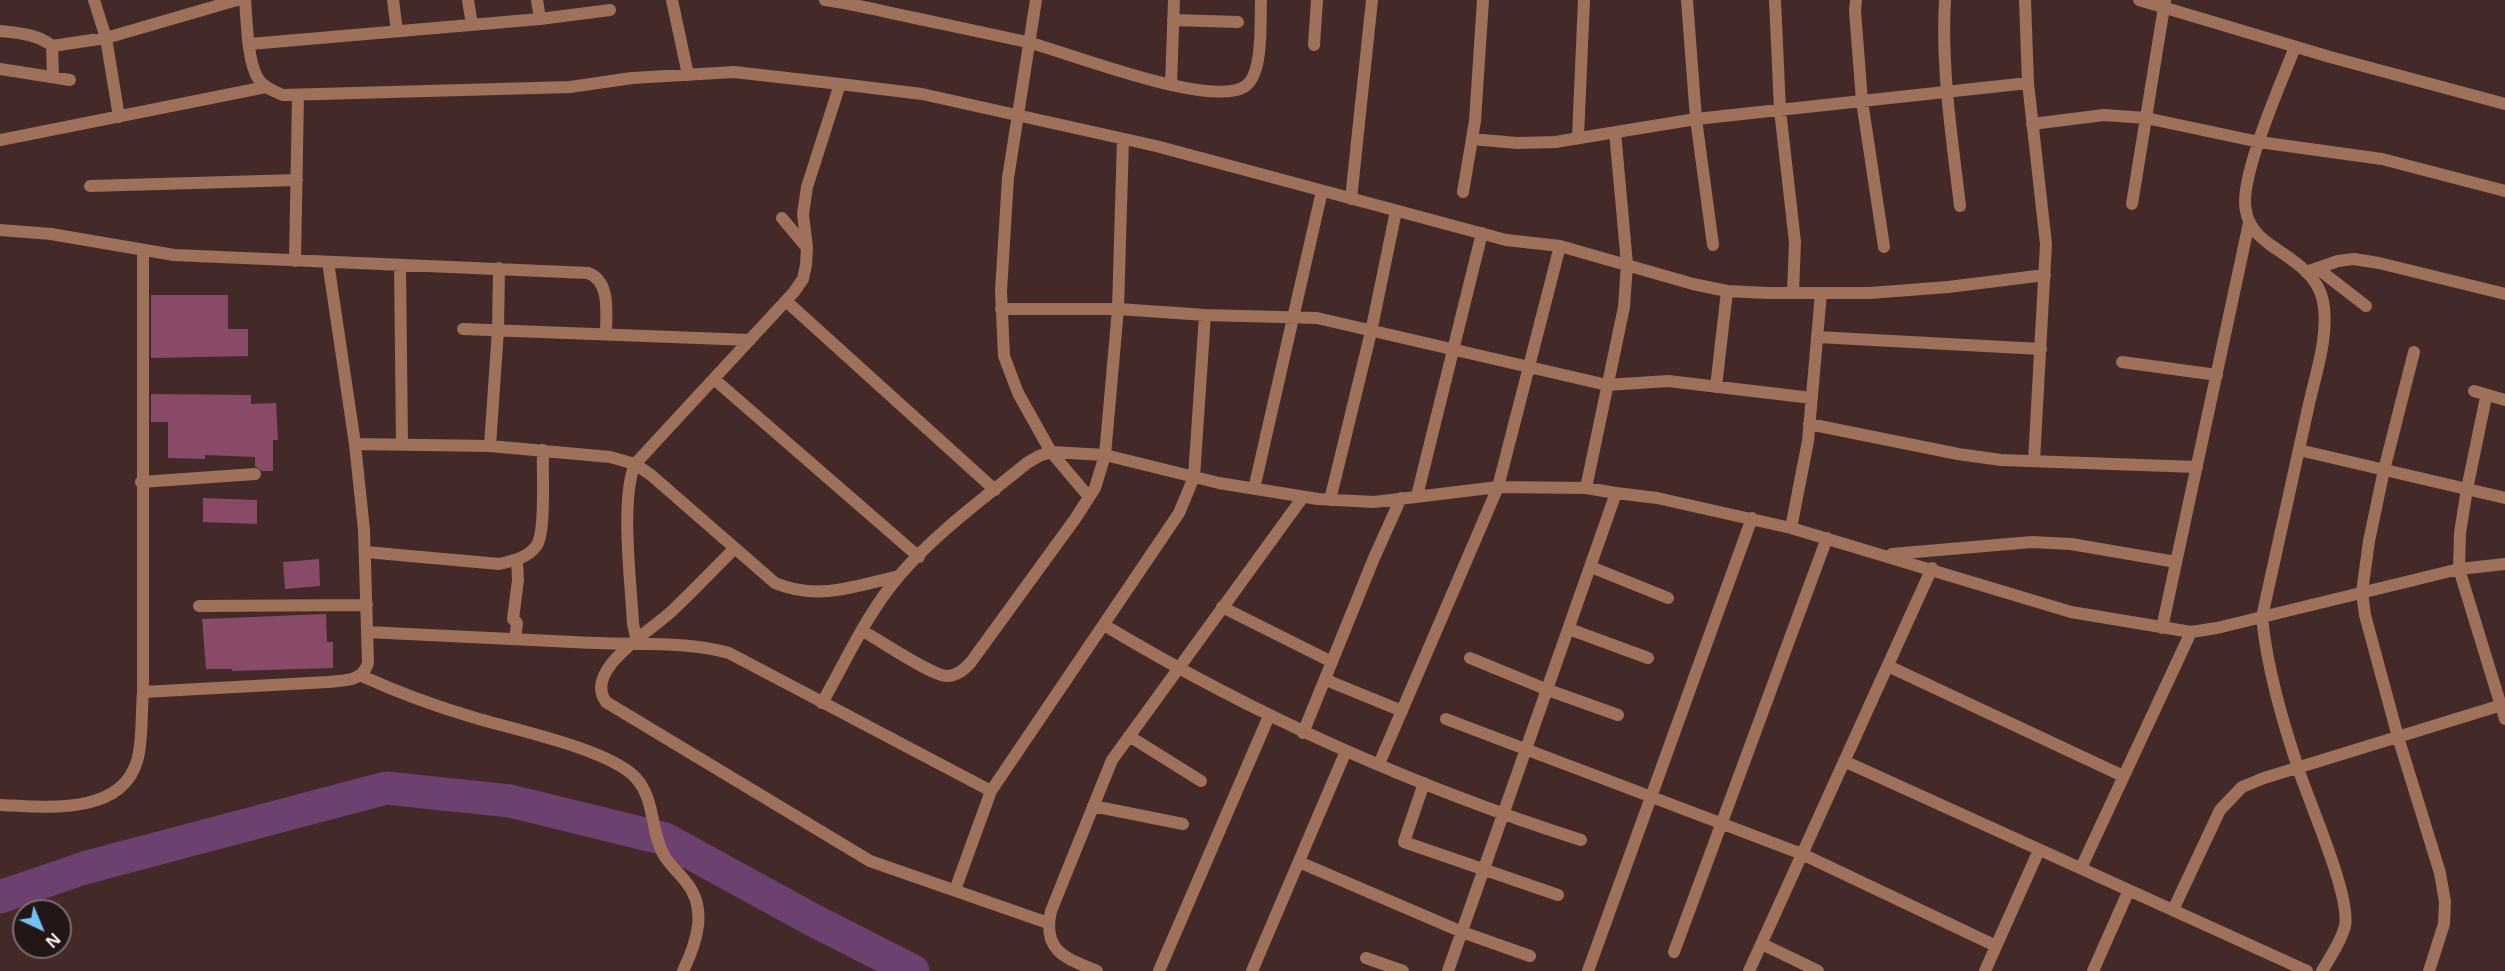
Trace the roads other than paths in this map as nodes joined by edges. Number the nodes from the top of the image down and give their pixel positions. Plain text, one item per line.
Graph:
1 (94, 0) edge
2 (237, 0) edge
3 (245, 0) edge
4 (393, 0) edge
5 (468, 0) edge
6 (537, 0) edge
7 (672, 0) edge
8 (825, 0) edge
9 (1036, 0) edge
10 (1174, 0) edge
11 (1261, 0) edge
12 (1317, 0) edge
13 (1372, 0) edge
14 (1483, 0) edge
15 (1584, 0) edge
16 (1687, 0) edge
17 (1775, 0) edge
18 (1856, 0) edge
19 (1945, 0) edge
20 (2027, 0) edge
21 (2139, 0) edge
22 (2165, 4) edge
23 (610, 10) dead end
24 (540, 19) junction
25 (1173, 20) junction
26 (1238, 22) dead end
27 (472, 25) junction
28 (0, 30) edge
29 (397, 31) junction
30 (106, 38) junction
31 (1029, 43) junction
32 (250, 44) junction
33 (1314, 45) dead end
34 (52, 46) junction
35 (2295, 47) junction
36 (0, 69) edge
37 (687, 75) junction
38 (53, 77) junction
39 (70, 80) dead end
40 (2028, 83) junction
41 (840, 84) junction
42 (1171, 86) junction
43 (266, 87) junction
44 (1947, 92) junction
45 (298, 96) junction
46 (1862, 101) junction
47 (2505, 104) edge
48 (1019, 109) junction
49 (1780, 111) junction
50 (119, 117) junction
51 (2146, 118) junction
52 (1696, 119) junction
53 (2032, 124) junction
54 (1615, 132) junction
55 (1578, 137) junction
56 (1123, 139) junction
57 (1472, 139) junction
58 (0, 140) edge
59 (2259, 142) junction
60 (297, 180) junction
61 (90, 186) dead end
62 (1322, 191) junction
63 (2505, 191) edge
64 (1463, 192) dead end
65 (1351, 199) junction
66 (2132, 204) dead end
67 (1960, 206) dead end
68 (1396, 211) junction
69 (782, 218) dead end
70 (2249, 223) junction
71 (0, 230) edge
72 (1482, 233) junction
73 (1713, 245) dead end
74 (1560, 246) junction
75 (807, 248) junction
76 (1884, 248) dead end
77 (143, 250) junction
78 (295, 261) junction
79 (328, 262) junction
80 (1627, 264) junction
81 (400, 265) junction
82 (499, 268) junction
83 (2312, 270) junction
84 (2044, 275) junction
85 (1727, 291) junction
86 (1793, 293) junction
87 (1821, 293) junction
88 (2505, 294) edge
89 (786, 301) junction
90 (2366, 306) dead end
91 (1001, 309) junction
92 (1118, 309) junction
93 (1205, 315) junction
94 (1294, 316) junction
95 (463, 329) dead end
96 (498, 330) junction
97 (1371, 332) junction
98 (606, 334) junction
99 (1817, 337) junction
100 (750, 340) junction
101 (2041, 349) junction
102 (1453, 350) junction
103 (2414, 352) dead end
104 (2122, 362) dead end
105 (1529, 368) junction
106 (2217, 375) junction
107 (714, 379) junction
108 (1607, 385) junction
109 (1716, 387) junction
110 (2474, 391) dead end
111 (1812, 398) junction
112 (2505, 400) edge
113 (2485, 402) dead end
114 (1809, 424) junction
115 (402, 443) junction
116 (355, 444) junction
117 (490, 446) junction
118 (543, 450) junction
119 (2299, 450) junction
120 (1051, 452) junction
121 (1105, 455) junction
122 (2034, 461) junction
123 (635, 464) junction
124 (2197, 467) junction
125 (2384, 470) junction
126 (255, 474) dead end
127 (1194, 477) junction
128 (141, 482) junction
129 (1498, 487) junction
130 (1254, 489) junction
131 (1586, 489) junction
132 (2467, 489) junction
133 (995, 490) junction
134 (1616, 493) junction
135 (1417, 496) junction
136 (1089, 497) junction
137 (1303, 497) junction
138 (1401, 498) junction
139 (2505, 498) edge
140 (1330, 500) junction
141 (1752, 518) junction
142 (1791, 528) junction
143 (1827, 538) junction
144 (735, 548) junction
145 (366, 552) junction
146 (1885, 555) junction
147 (919, 557) junction
148 (517, 560) junction
149 (2176, 562) junction
150 (2505, 564) edge
151 (1591, 567) junction
152 (1932, 568) junction
153 (2459, 569) junction
154 (899, 576) junction
155 (2362, 592) junction
156 (1668, 598) dead end
157 (368, 605) junction
158 (199, 606) dead end
159 (1222, 607) junction
160 (2262, 617) junction
161 (1104, 625) junction
162 (2162, 628) junction
163 (1569, 630) junction
164 (863, 631) junction
165 (367, 632) junction
166 (2191, 632) junction
167 (515, 639) junction
168 (633, 641) junction
169 (1470, 658) dead end
170 (1648, 658) dead end
171 (1332, 662) junction
172 (1888, 666) junction
173 (1176, 668) junction
174 (362, 676) junction
175 (1326, 677) junction
176 (1548, 690) junction
177 (143, 692) junction
178 (822, 703) junction
179 (2503, 705) edge
180 (1402, 711) junction
181 (1617, 715) dead end
182 (1269, 716) junction
183 (1446, 719) dead end
184 (2505, 719) edge
185 (1303, 733) junction
186 (1129, 736) junction
187 (2398, 737) junction
188 (1346, 751) junction
189 (1526, 751) junction
190 (1844, 761) junction
191 (1379, 764) junction
192 (2298, 768) junction
193 (2123, 776) junction
194 (1201, 781) dead end
195 (1424, 783) junction
196 (991, 791) junction
197 (1652, 798) junction
198 (5, 805) edge
199 (1093, 806) junction
200 (0, 816) edge
201 (1504, 816) junction
202 (1183, 824) dead end
203 (1722, 824) junction
204 (1581, 840) dead end
205 (2039, 849) junction
206 (1802, 854) junction
207 (1299, 862) junction
208 (2080, 868) junction
209 (1484, 870) junction
210 (955, 890) junction
211 (2129, 890) junction
212 (1558, 896) dead end
213 (2173, 910) junction
214 (1048, 923) junction
215 (1462, 932) junction
216 (1762, 944) junction
217 (1996, 946) junction
218 (1674, 952) dead end
219 (1530, 956) dead end
220 (1366, 958) dead end
221 (683, 971) edge
222 (1097, 971) edge
223 (1158, 971) edge
224 (1252, 971) edge
225 (1403, 971) edge
226 (1448, 971) edge
227 (1588, 971) edge
228 (1749, 971) edge
229 (1818, 971) edge
230 (1985, 971) edge
231 (2092, 971) edge
232 (2307, 971) edge
233 (2322, 971) edge
234 (2429, 971) edge

1 - 30 street
2 - 30 street
3 - 32 street
4 - 29 street
5 - 27 street
6 - 24 street
7 - 37 street
8 - 31 street
9 - 31 street
10 - 25 street
11 - 42 street
12 - 33 street
13 - 65 street
14 - 57 street
15 - 55 street
16 - 52 street
17 - 49 street
18 - 46 street
19 - 44 street
20 - 40 street
21 - 22 street
22 - 35 street
22 - 51 street
23 - 24 street
24 - 27 street
25 - 26 street
25 - 42 street
27 - 29 street
28 - 34 street
29 - 32 street
30 - 34 street
30 - 50 street
31 - 42 street
31 - 48 street
32 - 43 street
34 - 38 street
35 - 47 street
35 - 59 street
36 - 38 street
37 - 41 street
37 - 45 street
38 - 39 street
40 - 44 street
40 - 53 street
41 - 48 street
41 - 75 street
43 - 45 street
43 - 50 street
44 - 46 street
44 - 67 street
45 - 60 street
46 - 49 street
46 - 76 street
48 - 56 street
48 - 91 street
49 - 52 street
49 - 86 street
50 - 58 street
51 - 53 street
51 - 59 street
51 - 66 street
52 - 54 street
52 - 73 street
53 - 84 street
54 - 55 street
54 - 80 street
55 - 57 street
56 - 62 street
56 - 92 street
57 - 64 street
59 - 63 street
59 - 70 street
60 - 61 street
60 - 78 street
62 - 65 street
62 - 94 street
65 - 68 street
68 - 72 street
68 - 97 street
69 - 75 street
70 - 83 street
70 - 106 street
71 - 77 street
72 - 74 street
72 - 102 street
74 - 80 street
74 - 105 street
75 - 89 street
77 - 78 street
77 - 128 street
78 - 79 street
79 - 81 street
79 - 116 street
80 - 85 street
80 - 108 street
81 - 82 street
81 - 115 street
82 - 96 street
82 - 98 street
83 - 88 street
83 - 90 street
83 - 119 street
84 - 87 street
84 - 101 street
85 - 86 street
85 - 109 street
86 - 87 street
87 - 99 street
89 - 100 street
89 - 133 street
91 - 92 street
91 - 120 street
92 - 93 street
92 - 121 street
93 - 94 street
93 - 127 street
94 - 97 street
94 - 130 street
95 - 96 street
96 - 98 street
96 - 117 street
97 - 102 street
97 - 140 street
98 - 100 street
99 - 101 street
99 - 111 street
100 - 107 street
101 - 122 street
102 - 105 street
102 - 135 street
103 - 125 street
104 - 106 street
105 - 108 street
105 - 129 street
106 - 124 street
107 - 123 street
107 - 147 street
108 - 109 street
108 - 131 street
109 - 111 street
110 - 112 street
111 - 114 street
113 - 132 street
114 - 122 street
114 - 142 street
115 - 116 street
115 - 117 street
116 - 145 street
117 - 118 street
118 - 123 street
118 - 148 street
119 - 125 street
119 - 160 street
120 - 121 street
120 - 133 street
120 - 136 street
121 - 127 street
121 - 136 street
122 - 124 street
123 - 144 street
123 - 168 street
124 - 149 street
125 - 132 street
125 - 155 street
126 - 128 street
127 - 130 street
127 - 161 street
128 - 177 street
129 - 131 street
129 - 135 street
129 - 180 street
130 - 137 street
131 - 134 street
132 - 139 street
132 - 153 street
133 - 147 street
134 - 141 street
134 - 151 street
135 - 138 street
136 - 164 street
137 - 140 street
137 - 159 street
138 - 140 street
138 - 171 street
141 - 142 street
141 - 197 street
142 - 143 street
143 - 146 street
143 - 203 street
144 - 154 street
144 - 168 street
145 - 148 street
145 - 157 street
146 - 149 street
146 - 152 street
147 - 154 street
148 - 167 street
149 - 162 street
150 - 153 street
151 - 156 street
151 - 163 street
152 - 162 street
152 - 172 street
153 - 155 street
153 - 179 street
154 - 164 street
155 - 160 street
155 - 187 street
157 - 158 street
157 - 165 street
159 - 171 street
159 - 173 street
160 - 166 street
160 - 192 street
161 - 173 street
161 - 196 street
162 - 166 street
163 - 170 street
163 - 176 street
164 - 178 street
165 - 167 street
165 - 174 street
166 - 193 street
167 - 168 street
168 - 178 street
168 - 210 street
169 - 176 street
171 - 175 street
172 - 190 street
172 - 193 street
173 - 182 street
173 - 186 street
174 - 177 street
174 - 221 street
175 - 180 street
175 - 185 street
176 - 181 street
176 - 189 street
177 - 198 street
178 - 196 street
179 - 184 street
179 - 187 street
180 - 191 street
182 - 185 street
182 - 223 street
183 - 189 street
185 - 188 street
186 - 194 street
186 - 199 street
187 - 192 street
187 - 234 street
188 - 191 street
188 - 207 street
189 - 197 street
189 - 201 street
190 - 205 street
190 - 206 street
191 - 195 street
192 - 213 street
192 - 233 street
193 - 208 street
195 - 201 street
195 - 209 street
196 - 210 street
197 - 203 street
197 - 227 street
198 - 200 street
199 - 202 street
199 - 214 street
201 - 204 street
201 - 209 street
203 - 206 street
203 - 218 street
205 - 208 street
205 - 217 street
206 - 216 street
206 - 217 street
207 - 215 street
207 - 224 street
208 - 211 street
209 - 212 street
209 - 215 street
210 - 214 street
211 - 213 street
211 - 231 street
213 - 232 street
214 - 222 street
215 - 219 street
215 - 226 street
216 - 228 street
216 - 229 street
217 - 230 street
220 - 225 street

